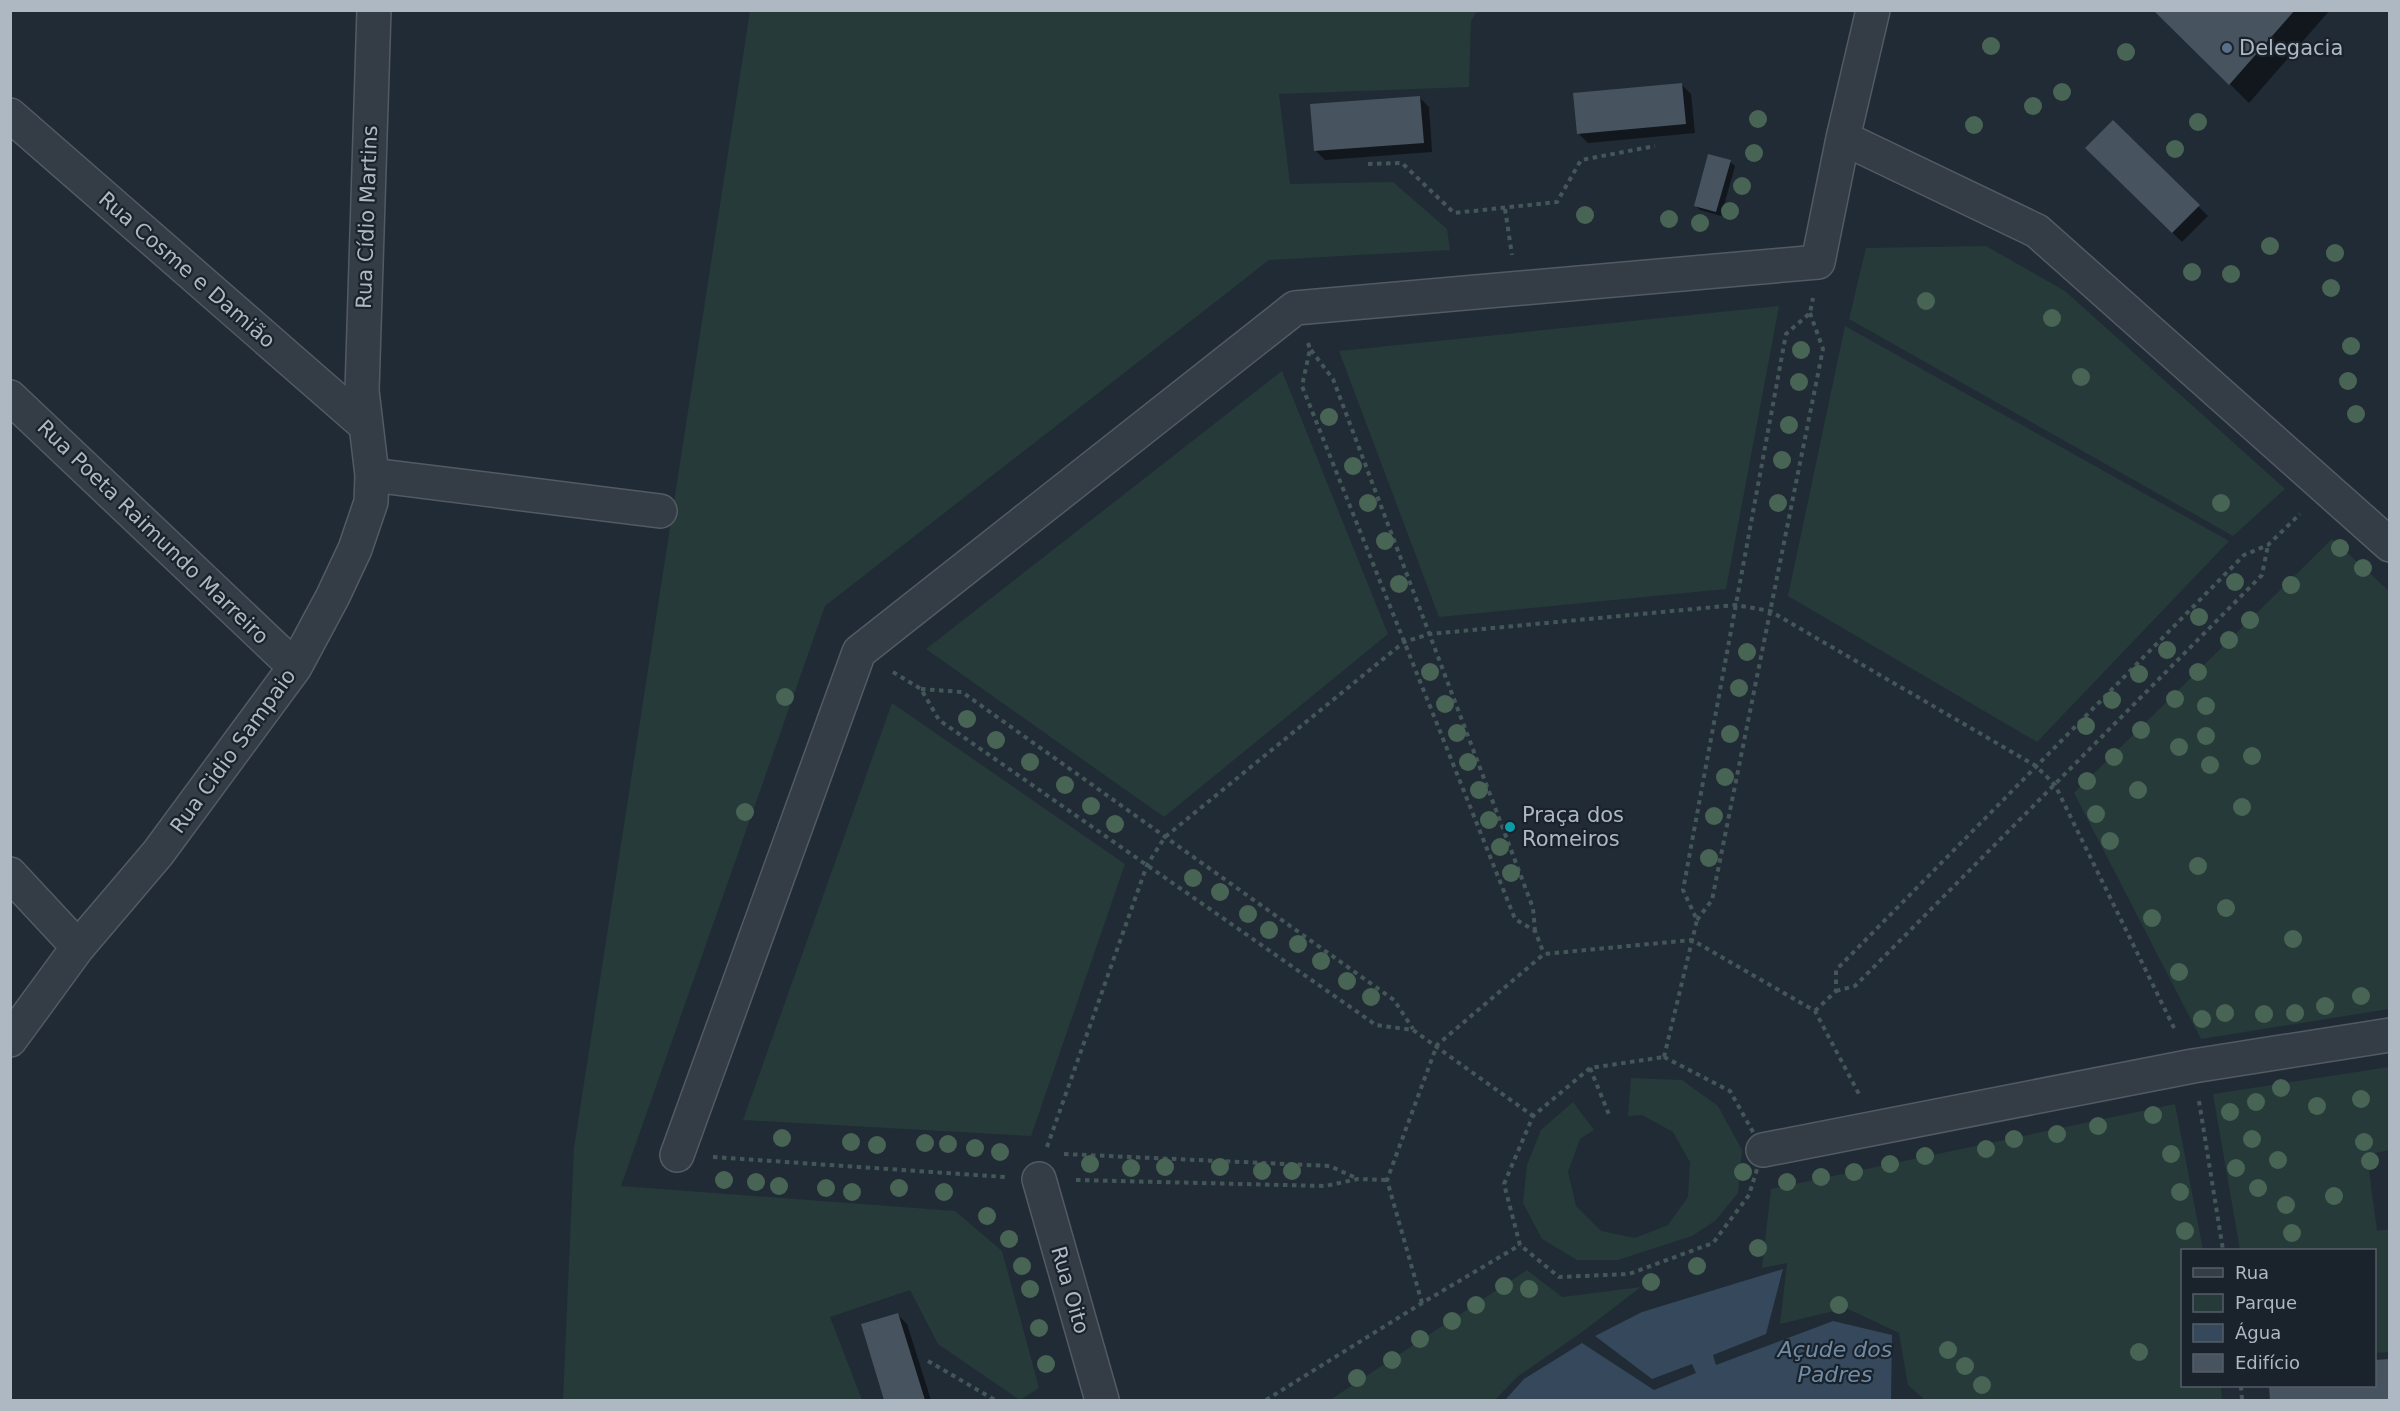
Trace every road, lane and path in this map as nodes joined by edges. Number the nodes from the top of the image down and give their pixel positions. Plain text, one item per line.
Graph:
1 (374, 10) edge
2 (1873, 10) edge
3 (10, 115) edge
4 (1844, 138) junction
5 (1655, 146) dead end
6 (1368, 164) dead end
7 (1505, 209) junction
8 (1818, 262) junction
9 (1516, 288) junction
10 (1295, 308) junction
11 (1810, 313) junction
12 (1310, 349) junction
13 (10, 397) edge
14 (364, 424) junction
15 (372, 475) junction
16 (2327, 488) junction
17 (660, 511) dead end
18 (2268, 545) junction
19 (2390, 545) edge
20 (1736, 605) junction
21 (1770, 611) junction
22 (1430, 634) junction
23 (1404, 642) junction
24 (859, 652) junction
25 (295, 668) junction
26 (921, 689) junction
27 (2036, 766) junction
28 (2055, 785) junction
29 (1165, 837) junction
30 (1147, 865) junction
31 (10, 874) edge
32 (1697, 920) junction
33 (1535, 931) junction
34 (1692, 940) junction
35 (78, 947) junction
36 (1544, 954) junction
37 (1836, 991) junction
38 (1815, 1011) junction
39 (1413, 1029) junction
40 (2390, 1035) edge
41 (10, 1040) edge
42 (1437, 1045) junction
43 (1665, 1057) junction
44 (2193, 1066) junction
45 (1590, 1068) junction
46 (1533, 1116) junction
47 (1610, 1117) dead end
48 (1877, 1128) junction
49 (1763, 1150) junction
50 (677, 1155) dead end
51 (1042, 1166) junction
52 (1358, 1179) dead end
53 (1520, 1245) junction
54 (2223, 1249) edge
55 (1422, 1303) junction
56 (928, 1361) dead end
57 (994, 1401) edge
58 (1102, 1401) edge
59 (1266, 1401) edge

1 - 14 street, Rua Cídio Martins
2 - 4 street
3 - 14 street, Rua Cosme e Damião
4 - 8 street
4 - 16 street
5 - 7 path
6 - 7 path
7 - 9 path
8 - 9 street
8 - 11 path
9 - 10 street
10 - 12 path
10 - 24 street
11 - 20 path
11 - 21 path
12 - 22 path
12 - 23 path
13 - 25 street, Rua Poeta Raimundo Marreiro
14 - 15 street, Rua Cidio Sampaio
15 - 17 street
15 - 25 street, Rua Cidio Sampaio
16 - 18 path
16 - 19 street
18 - 27 path
18 - 28 path
20 - 21 path
20 - 22 path
20 - 32 path
21 - 27 path
21 - 32 path
22 - 23 path
22 - 33 path
23 - 29 path
23 - 33 path
24 - 26 path
24 - 50 street
25 - 35 street, Rua Cidio Sampaio
26 - 29 path
26 - 30 path
27 - 28 path
27 - 37 path
28 - 37 path
28 - 44 path
29 - 30 path
29 - 39 path
30 - 39 path
30 - 51 path
31 - 35 street
32 - 34 path
33 - 36 path
34 - 36 path
34 - 38 path
34 - 43 path
35 - 41 street, Rua Cidio Sampaio
36 - 42 path
37 - 38 path
38 - 48 path
39 - 42 path
40 - 44 street
42 - 46 path
42 - 55 path
43 - 45 path
43 - 49 path
44 - 48 street
44 - 54 path
45 - 46 path
45 - 47 path
46 - 53 path
48 - 49 street
49 - 53 path
51 - 52 path
51 - 58 street, Rua Oito
53 - 55 path
55 - 59 path
56 - 57 path

